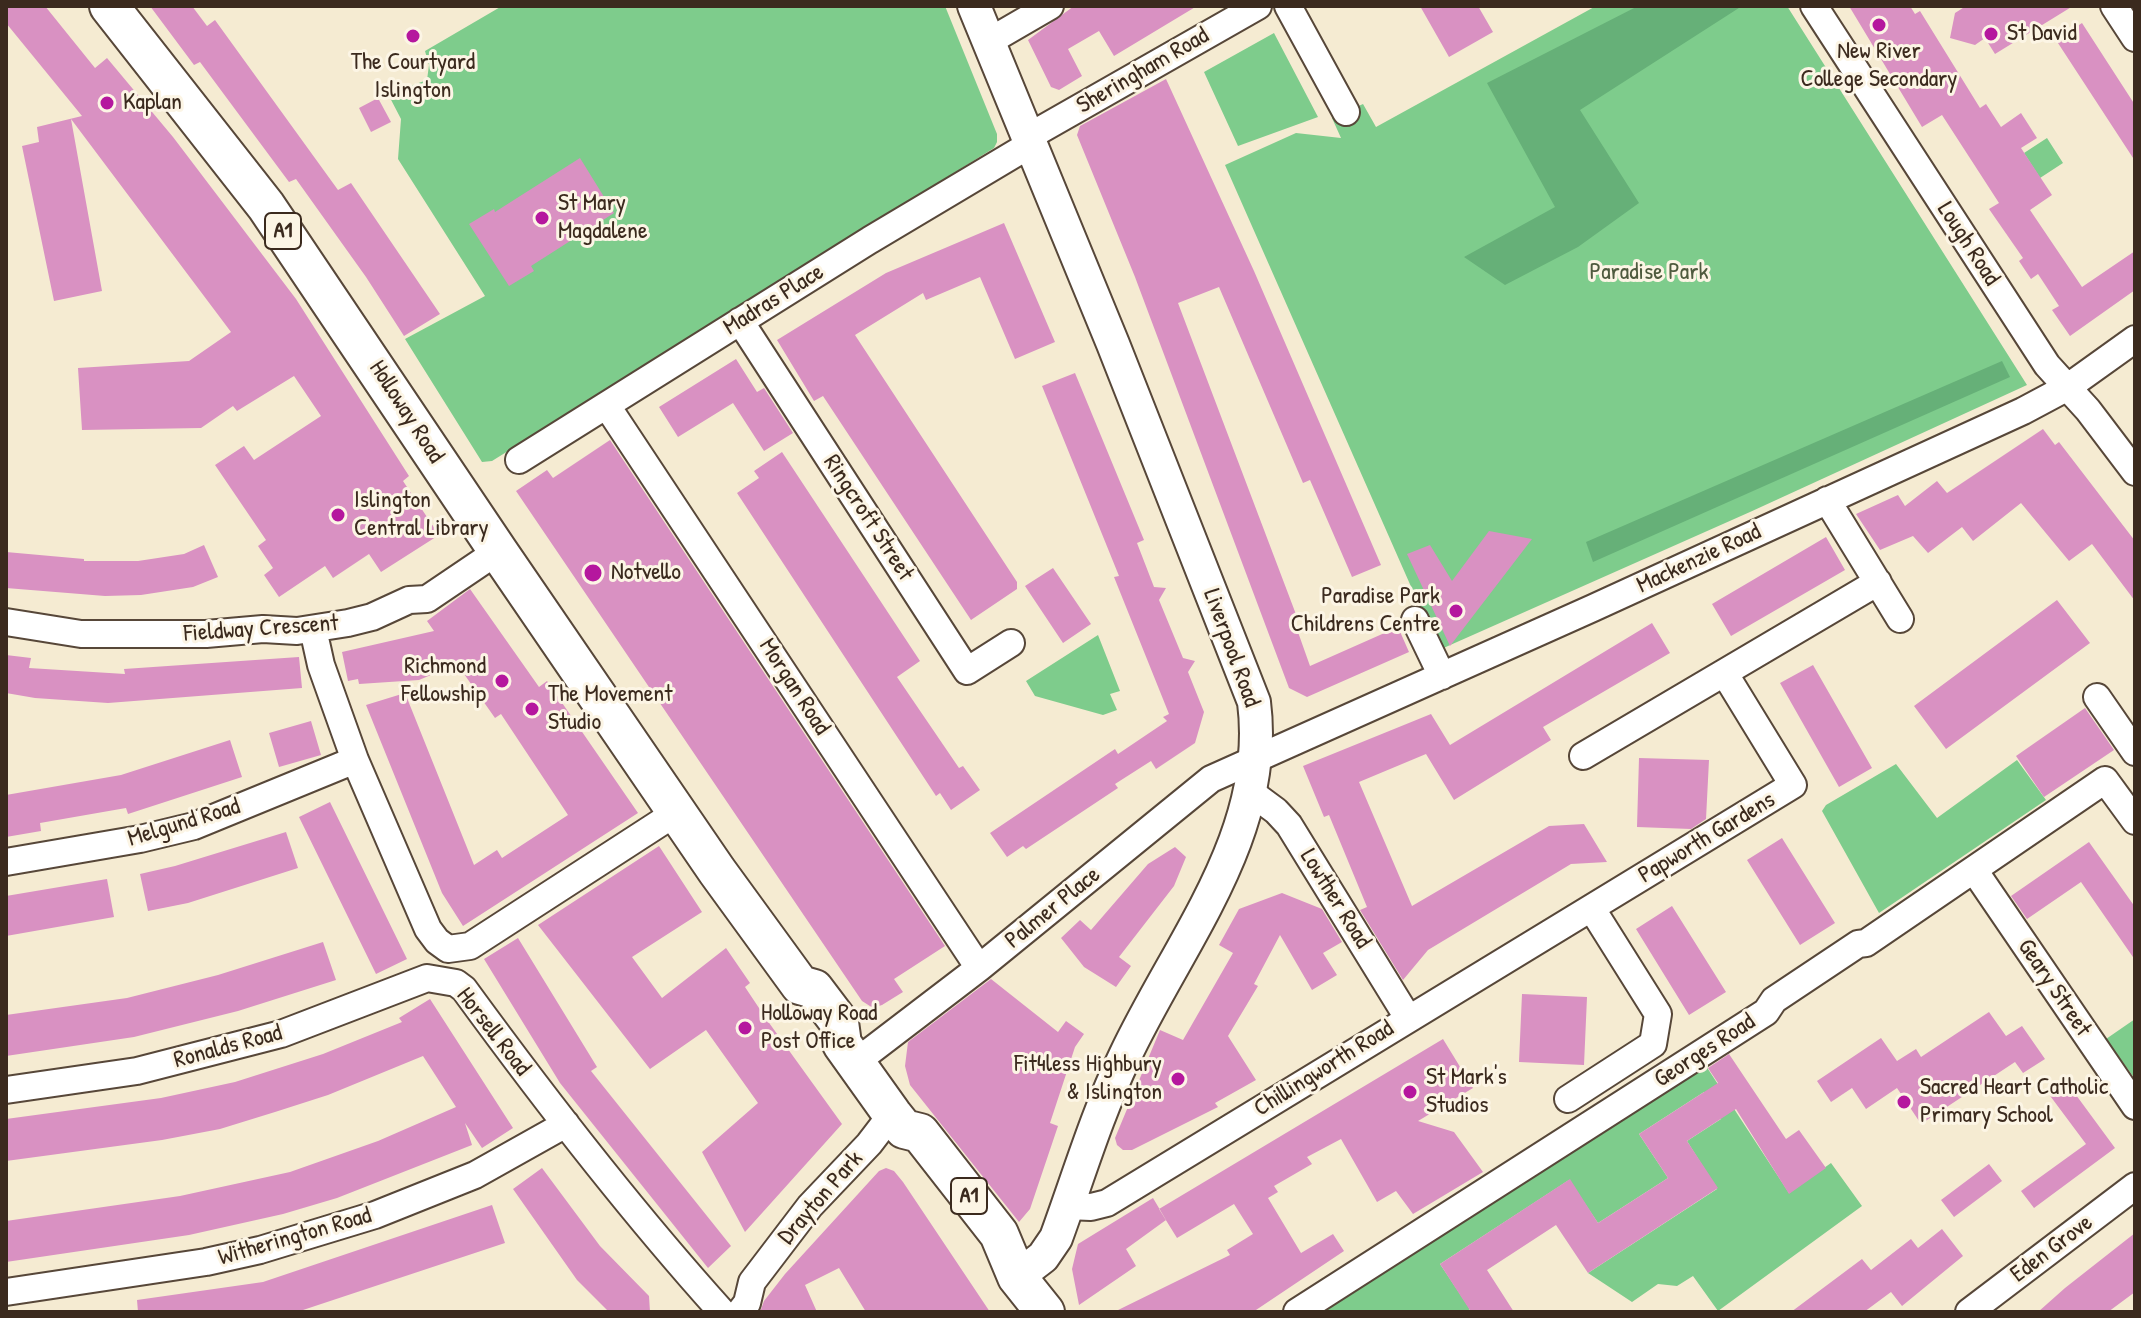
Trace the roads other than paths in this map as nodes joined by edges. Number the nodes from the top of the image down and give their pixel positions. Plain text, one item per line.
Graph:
1 (109, 6) edge
2 (974, 6) edge
3 (1050, 6) edge
4 (1258, 6) edge
5 (1288, 6) edge
6 (1814, 6) edge
7 (2114, 6) edge
8 (2135, 38) edge
9 (988, 42) junction
10 (1346, 112) dead end
11 (1029, 140) junction
12 (740, 321) junction
13 (2135, 339) edge
14 (2068, 387) junction
15 (607, 406) junction
16 (519, 460) dead end
17 (2135, 472) edge
18 (1827, 500) junction
19 (498, 551) junction
20 (1878, 582) junction
21 (1900, 619) dead end
22 (1415, 620) dead end
23 (6, 622) edge
24 (313, 629) junction
25 (1011, 643) dead end
26 (1725, 674) junction
27 (1442, 676) junction
28 (2097, 697) dead end
29 (2135, 752) edge
30 (1583, 756) dead end
31 (355, 760) junction
32 (1251, 776) junction
33 (677, 812) junction
34 (2135, 821) edge
35 (6, 862) edge
36 (1974, 870) junction
37 (1584, 913) junction
38 (448, 949) junction
39 (979, 968) junction
40 (442, 980) junction
41 (1408, 1018) junction
42 (849, 1053) junction
43 (6, 1090) edge
44 (1568, 1099) dead end
45 (2135, 1106) edge
46 (898, 1122) junction
47 (566, 1124) junction
48 (2135, 1186) edge
49 (1067, 1206) junction
50 (1017, 1277) junction
51 (752, 1282) junction
52 (6, 1292) edge
53 (714, 1309) edge
54 (740, 1312) edge
55 (1045, 1312) edge
56 (1297, 1312) edge
57 (1969, 1312) edge

1 - 19 highway, Holloway Road / A1
2 - 9 main road, Liverpool Road
3 - 9 street
4 - 11 street, Sheringham Road
5 - 10 street
6 - 14 street, Lough Road
7 - 8 street
9 - 11 main road, Liverpool Road
11 - 12 street, Madras Place
11 - 32 main road, Liverpool Road
12 - 15 street, Madras Place
12 - 25 street, Ringcroft Street
13 - 14 street, Mackenzie Road
14 - 17 street, Lough Road
14 - 18 street, Mackenzie Road
15 - 16 street, Madras Place
15 - 39 street, Morgan Road
18 - 20 street
18 - 27 street, Mackenzie Road
19 - 24 street, Fieldway Crescent
19 - 33 highway, Holloway Road / A1
20 - 21 street
20 - 26 street
22 - 27 street
23 - 24 street, Fieldway Crescent
24 - 31 street
26 - 30 street
26 - 37 street, Papworth Gardens
27 - 32 street, Mackenzie Road
28 - 29 street
31 - 35 street, Melgund Road
31 - 38 street
32 - 39 street, Palmer Place
32 - 41 street, Lowther Road
32 - 49 main road, Liverpool Road
33 - 38 street
33 - 42 highway, Holloway Road / A1
34 - 36 street, Georges Road
36 - 45 street, Geary Street
36 - 56 street, Georges Road
37 - 41 street, Chillingworth Road
37 - 44 street
38 - 40 street, Horsell Road
39 - 42 street, Palmer Place
40 - 43 street, Ronalds Road
40 - 47 street, Horsell Road
41 - 49 street, Chillingworth Road
42 - 46 highway, Holloway Road / A1
46 - 50 highway, Holloway Road / A1
46 - 51 street, Drayton Park
47 - 52 street, Witherington Road
47 - 53 street, Horsell Road
48 - 57 street, Eden Grove
49 - 50 main road, Liverpool Road
50 - 55 highway, Holloway Road / A1
51 - 53 street, Drayton Park
51 - 54 street, Drayton Park

